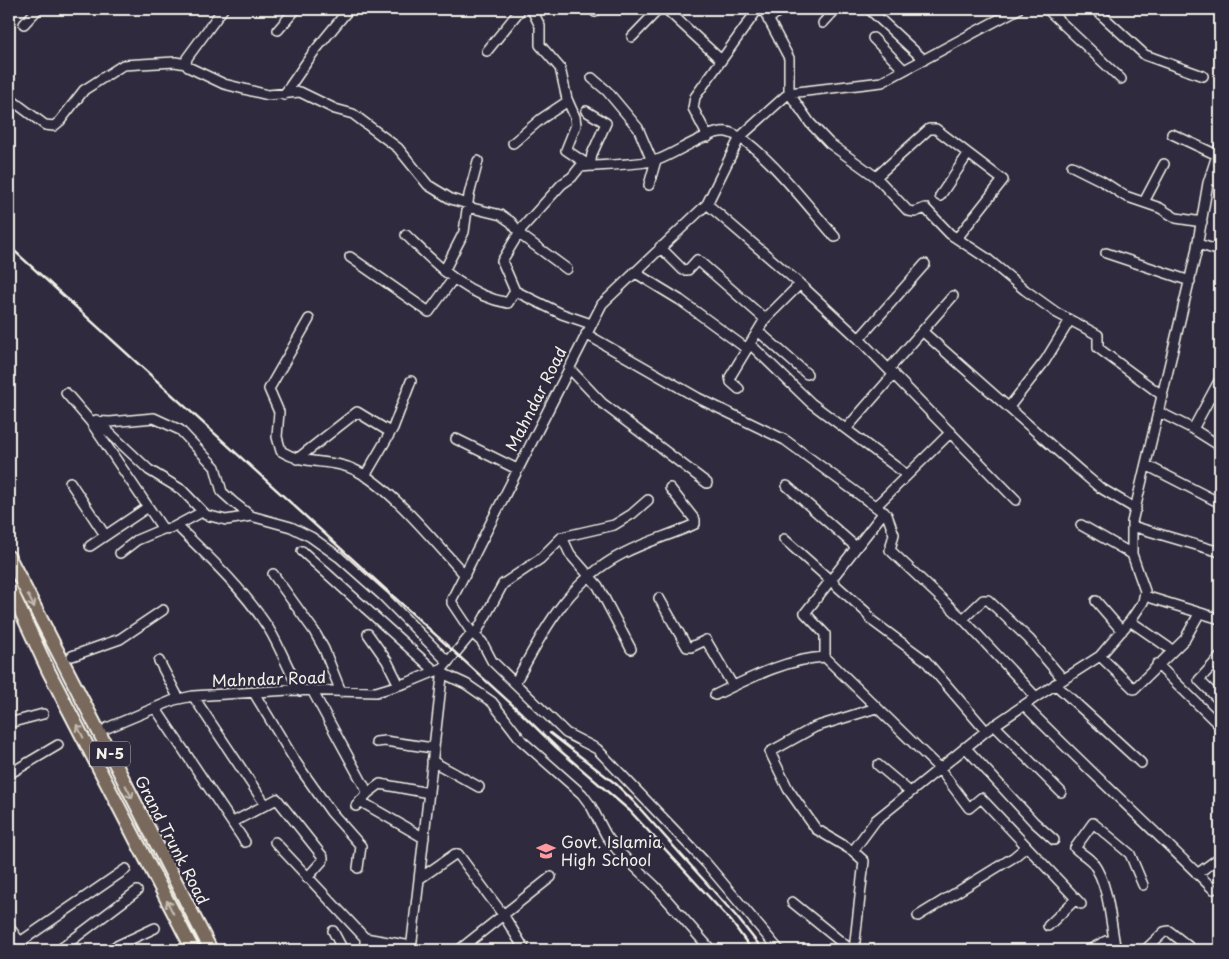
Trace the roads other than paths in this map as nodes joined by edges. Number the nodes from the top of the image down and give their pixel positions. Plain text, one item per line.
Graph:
1 (38, 9) edge
2 (223, 9) edge
3 (296, 9) edge
4 (349, 9) edge
5 (521, 9) edge
6 (659, 9) edge
7 (666, 9) edge
8 (758, 9) edge
9 (763, 9) edge
10 (781, 9) edge
11 (836, 9) edge
12 (869, 9) edge
13 (1018, 9) edge
14 (1047, 9) edge
15 (1095, 9) edge
16 (534, 10) edge
17 (768, 20) junction
18 (823, 23) dead end
19 (24, 24) dead end
20 (278, 30) dead end
21 (632, 37) dead end
22 (873, 38) dead end
23 (487, 51) dead end
24 (720, 59) junction
25 (924, 60) junction
26 (186, 64) junction
27 (904, 70) junction
28 (1203, 76) dead end
29 (592, 78) dead end
30 (1120, 79) dead end
31 (789, 93) junction
32 (284, 95) junction
33 (9, 98) edge
34 (568, 102) junction
35 (586, 110) dead end
36 (1172, 134) dead end
37 (708, 137) junction
38 (740, 137) junction
39 (513, 143) dead end
40 (1219, 150) edge
41 (968, 154) junction
42 (478, 161) dead end
43 (654, 161) junction
44 (1164, 164) dead end
45 (590, 166) junction
46 (1072, 166) dead end
47 (876, 177) junction
48 (1210, 178) junction
49 (1220, 182) edge
50 (649, 185) dead end
51 (940, 196) dead end
52 (1144, 202) junction
53 (707, 204) junction
54 (468, 206) junction
55 (1202, 222) junction
56 (519, 232) junction
57 (406, 235) dead end
58 (958, 237) junction
59 (836, 238) dead end
60 (1198, 244) junction
61 (660, 247) junction
62 (1220, 251) edge
63 (1106, 253) dead end
64 (350, 257) dead end
65 (926, 264) dead end
66 (567, 269) dead end
67 (444, 271) junction
68 (634, 272) junction
69 (453, 279) junction
70 (1190, 281) junction
71 (800, 284) junction
72 (516, 291) junction
73 (953, 296) dead end
74 (765, 319) junction
75 (309, 320) dead end
76 (1070, 320) junction
77 (591, 324) junction
78 (758, 331) junction
79 (922, 331) junction
80 (586, 334) junction
81 (859, 339) junction
82 (749, 347) junction
83 (569, 368) junction
84 (891, 372) junction
85 (807, 374) dead end
86 (411, 381) dead end
87 (1219, 384) edge
88 (739, 389) dead end
89 (66, 393) dead end
90 (1163, 396) junction
91 (1009, 407) junction
92 (1159, 412) junction
93 (93, 421) junction
94 (1193, 428) junction
95 (846, 429) junction
96 (390, 432) junction
97 (951, 432) junction
98 (456, 438) dead end
99 (1220, 446) edge
100 (297, 459) junction
101 (1146, 465) junction
102 (517, 469) junction
103 (907, 475) junction
104 (365, 476) junction
105 (70, 482) dead end
106 (707, 483) dead end
107 (787, 486) dead end
108 (670, 488) dead end
109 (648, 500) dead end
110 (1016, 500) dead end
111 (1220, 503) edge
112 (876, 506) junction
113 (148, 507) junction
114 (1136, 509) junction
115 (202, 512) junction
116 (884, 512) junction
117 (252, 516) junction
118 (1081, 525) dead end
119 (177, 526) junction
120 (1132, 526) junction
121 (163, 529) junction
122 (105, 535) junction
123 (562, 537) junction
124 (784, 539) dead end
125 (90, 546) dead end
126 (856, 547) junction
127 (302, 551) dead end
128 (1220, 552) edge
129 (120, 553) dead end
130 (1132, 554) junction
131 (9, 557) edge
132 (273, 574) dead end
133 (465, 575) junction
134 (589, 575) junction
135 (831, 581) junction
136 (9, 586) edge
137 (1145, 596) junction
138 (659, 598) dead end
139 (1096, 601) dead end
140 (162, 610) dead end
141 (1199, 614) junction
142 (964, 619) junction
143 (1220, 619) edge
144 (1130, 622) junction
145 (1122, 631) junction
146 (368, 634) dead end
147 (474, 634) junction
148 (632, 649) dead end
149 (1172, 650) junction
150 (1100, 656) junction
151 (825, 657) junction
152 (1220, 657) edge
153 (68, 659) junction
154 (159, 661) dead end
155 (1157, 664) junction
156 (442, 668) junction
157 (48, 670) junction
158 (1059, 681) junction
159 (515, 683) junction
160 (399, 685) junction
161 (734, 686) junction
162 (300, 691) junction
163 (314, 692) junction
164 (341, 692) junction
165 (254, 693) junction
166 (715, 695) dead end
167 (192, 696) junction
168 (1036, 697) junction
169 (179, 699) junction
170 (1220, 701) edge
171 (1025, 706) junction
172 (876, 708) junction
173 (156, 709) junction
174 (44, 714) dead end
175 (9, 723) edge
176 (994, 725) junction
177 (1220, 726) edge
178 (107, 728) dead end
179 (986, 730) junction
180 (376, 742) dead end
181 (58, 745) dead end
182 (965, 747) junction
183 (433, 748) junction
184 (432, 761) junction
185 (1141, 763) dead end
186 (878, 765) dead end
187 (939, 768) junction
188 (9, 774) edge
189 (479, 787) dead end
190 (910, 792) junction
191 (1061, 792) dead end
192 (368, 793) junction
193 (429, 793) junction
194 (265, 804) junction
195 (233, 822) junction
196 (424, 838) junction
197 (1054, 840) dead end
198 (245, 842) dead end
199 (275, 842) dead end
200 (1026, 846) junction
201 (853, 851) junction
202 (1220, 856) edge
203 (358, 868) dead end
204 (126, 869) dead end
205 (1198, 874) junction
206 (551, 877) dead end
207 (307, 878) junction
208 (419, 879) junction
209 (1143, 885) dead end
210 (1212, 889) dead end
211 (137, 891) dead end
212 (792, 902) dead end
213 (504, 916) junction
214 (918, 916) dead end
215 (1048, 926) dead end
216 (9, 927) edge
217 (155, 928) dead end
218 (334, 931) dead end
219 (365, 938) junction
220 (1114, 940) junction
221 (20, 942) junction
222 (411, 948) edge
223 (26, 950) edge
224 (59, 950) edge
225 (108, 950) edge
226 (192, 950) edge
227 (210, 950) edge
228 (343, 950) edge
229 (365, 950) edge
230 (458, 950) edge
231 (525, 950) edge
232 (711, 950) edge
233 (780, 950) edge
234 (852, 950) edge
235 (1090, 950) edge
236 (1116, 950) edge
237 (1146, 950) edge
238 (1193, 950) edge

1 - 19 street
2 - 26 street
3 - 20 street
4 - 32 street
5 - 16 street
5 - 23 street
6 - 21 street
7 - 24 street
8 - 24 street
9 - 17 street
10 - 17 street
11 - 18 street
12 - 25 street
13 - 25 street
14 - 30 street
15 - 28 street
16 - 34 street
17 - 31 street
22 - 27 street
24 - 37 street
25 - 27 street
26 - 32 street
26 - 33 street
27 - 31 street
29 - 43 street
31 - 38 street, Mahndar Road
31 - 47 street
32 - 54 street
34 - 39 street
34 - 45 street
35 - 45 street
36 - 40 street
37 - 38 street
37 - 43 street
38 - 53 street, Mahndar Road
38 - 59 street
40 - 48 street
41 - 47 street
41 - 51 street
41 - 58 street
42 - 54 street
43 - 45 street
43 - 50 street
44 - 52 street
45 - 56 street
46 - 52 street
47 - 58 street
48 - 49 street
48 - 55 street
52 - 55 street
53 - 61 street, Mahndar Road
53 - 71 street
54 - 56 street
54 - 67 street
55 - 60 street
56 - 66 street
56 - 72 street
57 - 67 street
58 - 76 street
60 - 62 street
60 - 70 street
61 - 68 street, Mahndar Road
61 - 74 street
63 - 70 street
64 - 69 street
65 - 81 street
67 - 69 street
68 - 77 street, Mahndar Road
68 - 82 street
69 - 72 street
70 - 90 street
71 - 74 street
71 - 81 street
72 - 77 street
73 - 79 street
74 - 78 street
75 - 100 street
76 - 90 street
76 - 91 street
77 - 80 street, Mahndar Road
78 - 82 street
78 - 85 street
79 - 84 street
79 - 91 street
80 - 83 street, Mahndar Road
80 - 112 street
81 - 84 street
82 - 88 street
82 - 95 street
83 - 102 street, Mahndar Road
83 - 106 street
84 - 95 street
84 - 97 street
86 - 96 street
87 - 94 street
89 - 93 street
90 - 92 street
91 - 114 street
92 - 94 street
92 - 101 street
93 - 113 street
93 - 115 street
93 - 117 street
94 - 99 street
95 - 103 street
96 - 100 street
96 - 104 street
97 - 103 street
97 - 110 street
98 - 102 street
100 - 104 street
101 - 111 street
101 - 114 street
102 - 133 street, Mahndar Road
103 - 112 street
104 - 133 street
105 - 122 street
107 - 126 street
108 - 134 street
109 - 123 street
112 - 116 street
113 - 121 street
113 - 122 street
114 - 120 street
115 - 117 street
115 - 119 street
116 - 126 street
116 - 142 street
117 - 156 street
118 - 130 street
119 - 121 street
119 - 162 street
120 - 128 street
120 - 130 street
121 - 129 street
122 - 125 street
123 - 134 street
123 - 147 street
124 - 135 street
126 - 135 street
127 - 156 street
130 - 137 street
131 -> 153 highway, Grand Trunk Road / N-5
132 - 164 street
133 - 147 street, Mahndar Road
134 - 148 street
134 - 159 street
135 - 151 street
135 - 179 street
136 - 157 highway, Grand Trunk Road / N-5
137 - 141 street
137 - 144 street
138 - 161 street
139 - 145 street
140 - 153 street
141 - 143 street
141 - 149 street
142 - 158 street
142 - 168 street
144 - 145 street
144 - 149 street
145 - 150 street
146 - 160 street
147 - 156 street
147 - 159 street
149 - 155 street
150 - 155 street
150 - 158 street
151 - 161 street
151 - 172 street
152 - 170 street
153 - 157 highway
153 -> 227 highway, Grand Trunk Road / N-5
154 - 169 street
155 - 177 street
156 - 160 street, Mahndar Road
156 - 183 street
156 - 232 street
226 -> 157 highway, Grand Trunk Road / N-5
158 - 168 street
158 - 185 street
159 - 233 street
160 - 164 street, Mahndar Road
161 - 166 street
162 - 163 street, Mahndar Road
162 - 165 street, Mahndar Road
163 - 164 street, Mahndar Road
163 - 192 street
165 - 167 street, Mahndar Road
165 - 203 street
167 - 169 street, Mahndar Road
167 - 194 street
168 - 171 street
169 - 173 street, Mahndar Road
171 - 176 street
171 - 205 street
172 - 187 street
172 - 201 street
173 - 178 street, Mahndar Road
173 - 195 street
174 - 175 street
176 - 179 street
176 - 191 street
179 - 182 street
180 - 183 street
181 - 188 street
182 - 187 street
182 - 197 street
183 - 184 street
184 - 189 street
184 - 193 street
186 - 190 street
187 - 190 street
187 - 200 street
190 - 201 street
192 - 193 street
192 - 196 street
193 - 196 street
194 - 195 street
194 - 207 street
195 - 198 street
196 - 208 street
199 - 207 street
200 - 214 street
200 - 215 street
201 - 234 street
202 - 205 street
204 - 221 street
205 - 210 street
206 - 213 street
207 - 219 street
208 - 213 street
208 - 222 street
209 - 220 street
211 - 224 street
212 - 234 street
213 - 230 street
213 - 231 street
216 - 221 street
217 - 225 street
218 - 228 street
219 - 222 street
219 - 229 street
220 - 235 street
220 - 236 street
221 - 223 street
237 - 238 street

